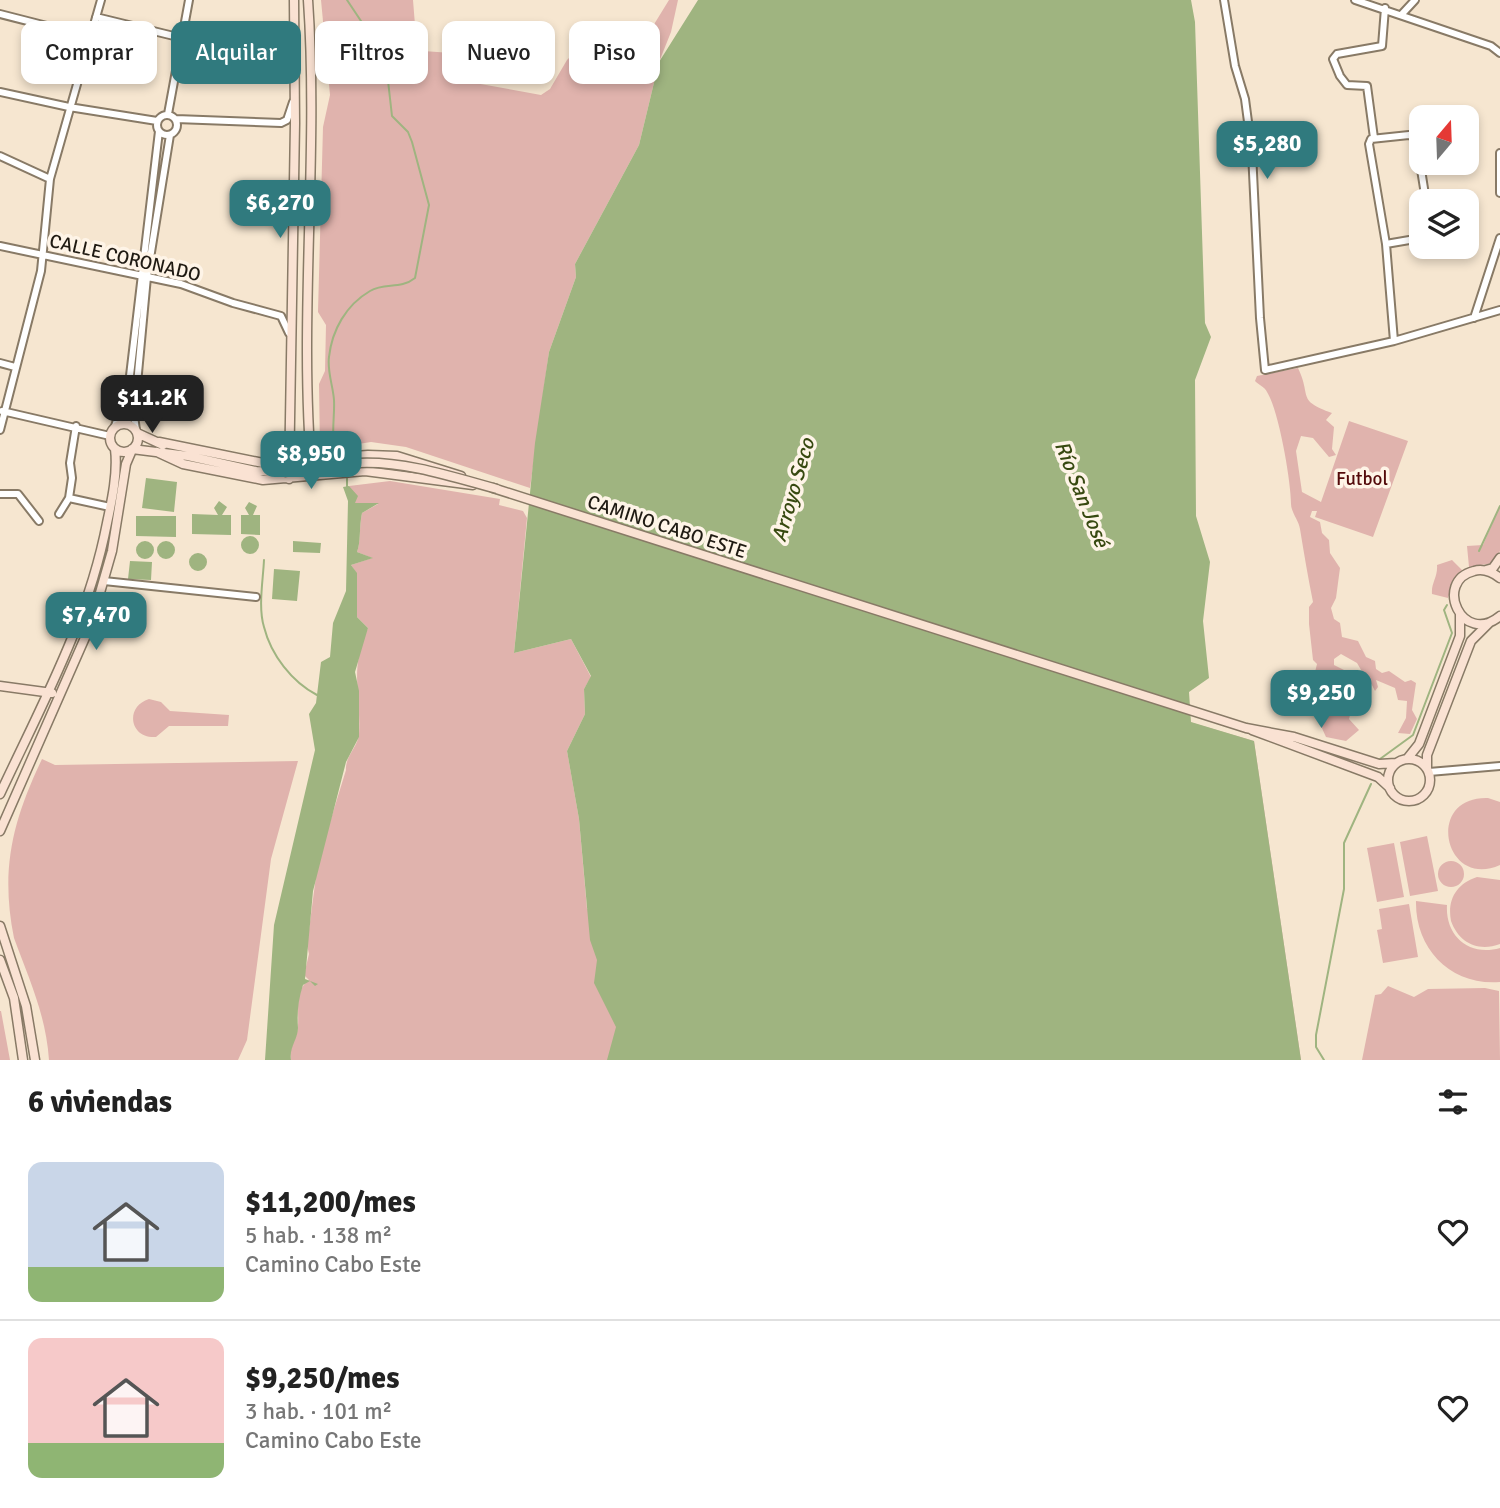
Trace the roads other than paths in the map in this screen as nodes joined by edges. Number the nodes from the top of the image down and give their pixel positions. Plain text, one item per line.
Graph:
1 (101, 0) edge
2 (189, 0) edge
3 (294, 0) edge
4 (308, 0) edge
5 (1224, 0) edge
6 (1355, 0) edge
7 (1415, 0) edge
8 (1385, 8) junction
9 (0, 14) edge
10 (1402, 15) junction
11 (96, 17) junction
12 (27, 21) edge
13 (95, 21) edge
14 (185, 21) edge
15 (171, 35) edge
16 (1500, 54) edge
17 (76, 84) edge
18 (174, 84) edge
19 (0, 92) edge
20 (294, 96) junction
21 (69, 107) junction
22 (168, 114) junction
23 (176, 119) junction
24 (157, 121) junction
25 (159, 131) junction
26 (170, 135) junction
27 (1374, 138) junction
28 (1500, 153) edge
29 (0, 156) edge
30 (50, 179) junction
31 (1424, 189) edge
32 (1500, 193) edge
33 (1500, 238) edge
34 (1409, 240) edge
35 (1386, 244) junction
36 (0, 246) edge
37 (41, 254) junction
38 (1500, 261) edge
39 (1491, 270) junction
40 (144, 276) junction
41 (1500, 310) edge
42 (1474, 318) junction
43 (1394, 341) junction
44 (293, 355) junction
45 (0, 363) edge
46 (15, 367) junction
47 (2, 411) edge
48 (76, 426) junction
49 (116, 426) junction
50 (0, 430) edge
51 (137, 432) junction
52 (110, 436) junction
53 (159, 442) junction
54 (115, 449) junction
55 (132, 449) junction
56 (156, 452) junction
57 (188, 456) junction
58 (311, 460) junction
59 (289, 463) junction
60 (287, 476) junction
61 (312, 476) junction
62 (497, 489) junction
63 (0, 494) edge
64 (69, 498) junction
65 (110, 507) junction
66 (59, 514) dead end
67 (38, 521) dead end
68 (107, 522) junction
69 (118, 524) junction
70 (1500, 558) edge
71 (1486, 570) junction
72 (1500, 578) edge
73 (104, 581) junction
74 (257, 597) dead end
75 (1460, 614) junction
76 (1500, 616) edge
77 (1489, 623) junction
78 (0, 685) edge
79 (50, 691) junction
80 (59, 696) junction
81 (1246, 727) junction
82 (1407, 759) junction
83 (1396, 763) junction
84 (1500, 766) edge
85 (1428, 770) junction
86 (1390, 788) junction
87 (0, 794) edge
88 (0, 831) edge
89 (0, 926) edge
90 (0, 960) edge
91 (23, 1060) edge
92 (35, 1060) edge

1 - 11 street
2 - 14 street
3 - 20 main road
4 - 58 main road
5 - 43 street
6 - 8 street
7 - 10 street
8 - 10 street
8 - 27 street
9 - 12 street
10 - 16 street
11 - 13 street
11 - 15 street
17 - 21 street
18 - 22 street
19 - 21 street
20 - 23 street
20 - 44 main road
21 - 24 street
21 - 30 street
22 - 23 street
22 - 24 street
23 - 26 street
24 - 25 street
25 - 26 street
25 - 40 street
26 - 40 street
27 - 31 street
27 - 35 street
28 - 32 street
29 - 30 street
30 - 37 street
33 - 39 street
34 - 35 street
35 - 43 street
36 - 37 street, CALLE CORONADO
37 - 40 street, CALLE CORONADO
37 - 46 street
38 - 39 street
39 - 42 street
40 - 44 street, CALLE CORONADO
40 - 49 street
40 - 51 street
41 - 42 street
42 - 43 street
44 - 59 main road
45 - 46 street
46 - 47 street
47 - 48 street
47 - 50 street
48 - 52 street
48 - 64 street
49 - 51 main road
49 - 52 main road
51 - 53 main road, CAMINO CABO ESTE
51 - 55 main road
52 - 54 main road
53 - 57 main road, CAMINO CABO ESTE
53 - 59 main road
54 - 55 main road
54 - 65 main road
55 - 56 main road, CAMINO CABO ESTE
55 - 69 main road
56 - 57 main road, CAMINO CABO ESTE
56 - 60 main road
57 - 60 main road, CAMINO CABO ESTE
58 - 59 main road
58 - 61 main road
58 - 62 main road, bridge
59 - 60 main road
60 - 61 main road
60 - 62 main road, CAMINO CABO ESTE, bridge
61 - 62 main road, bridge
62 - 81 main road, CAMINO CABO ESTE
63 - 67 street
64 - 65 street
64 - 66 street
65 - 68 main road
68 - 69 main road
68 - 79 main road
69 - 73 main road
70 - 71 main road
71 - 72 main road
71 - 75 main road
73 - 74 street
73 - 80 main road
75 - 77 main road
75 - 82 main road
76 - 77 main road
77 - 85 main road
78 - 79 main road
79 - 80 main road
79 - 87 main road
80 - 88 main road
81 - 83 main road, CAMINO CABO ESTE
81 - 86 main road, CAMINO CABO ESTE
82 - 83 main road
82 - 85 main road
83 - 86 main road
84 - 85 street
85 - 86 main road
89 - 92 main road
90 - 91 main road

